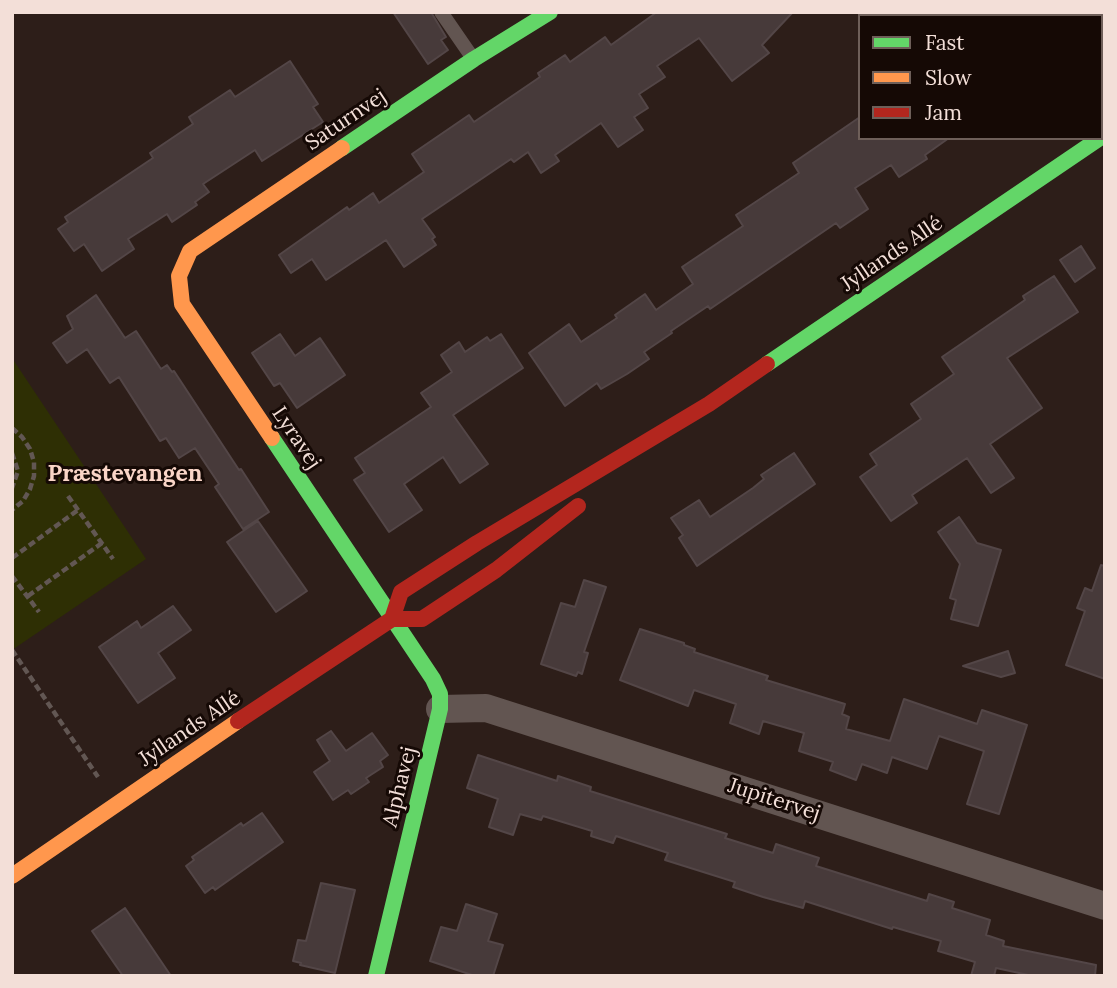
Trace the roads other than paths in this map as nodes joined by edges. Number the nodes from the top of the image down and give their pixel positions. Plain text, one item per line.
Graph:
1 (441, 12) edge
2 (550, 12) edge
3 (474, 59) junction
4 (1098, 140) edge
5 (179, 276) joint
6 (709, 404) junction
7 (392, 620) junction
8 (440, 709) junction
9 (12, 876) edge
10 (1105, 906) edge
11 (376, 976) edge

1 - 3 lane
2 - 3 street, Saturnvej
3 - 5 street, Saturnvej
4 - 6 street, Jyllands Allé
5 - 7 street, Lyravej
6 - 7 street, Jyllands Allé
6 - 7 street, Jyllands Allé
7 - 8 street, Alphavej
7 - 9 street, Jyllands Allé
8 - 10 street, Jupitervej
8 - 11 street, Alphavej

